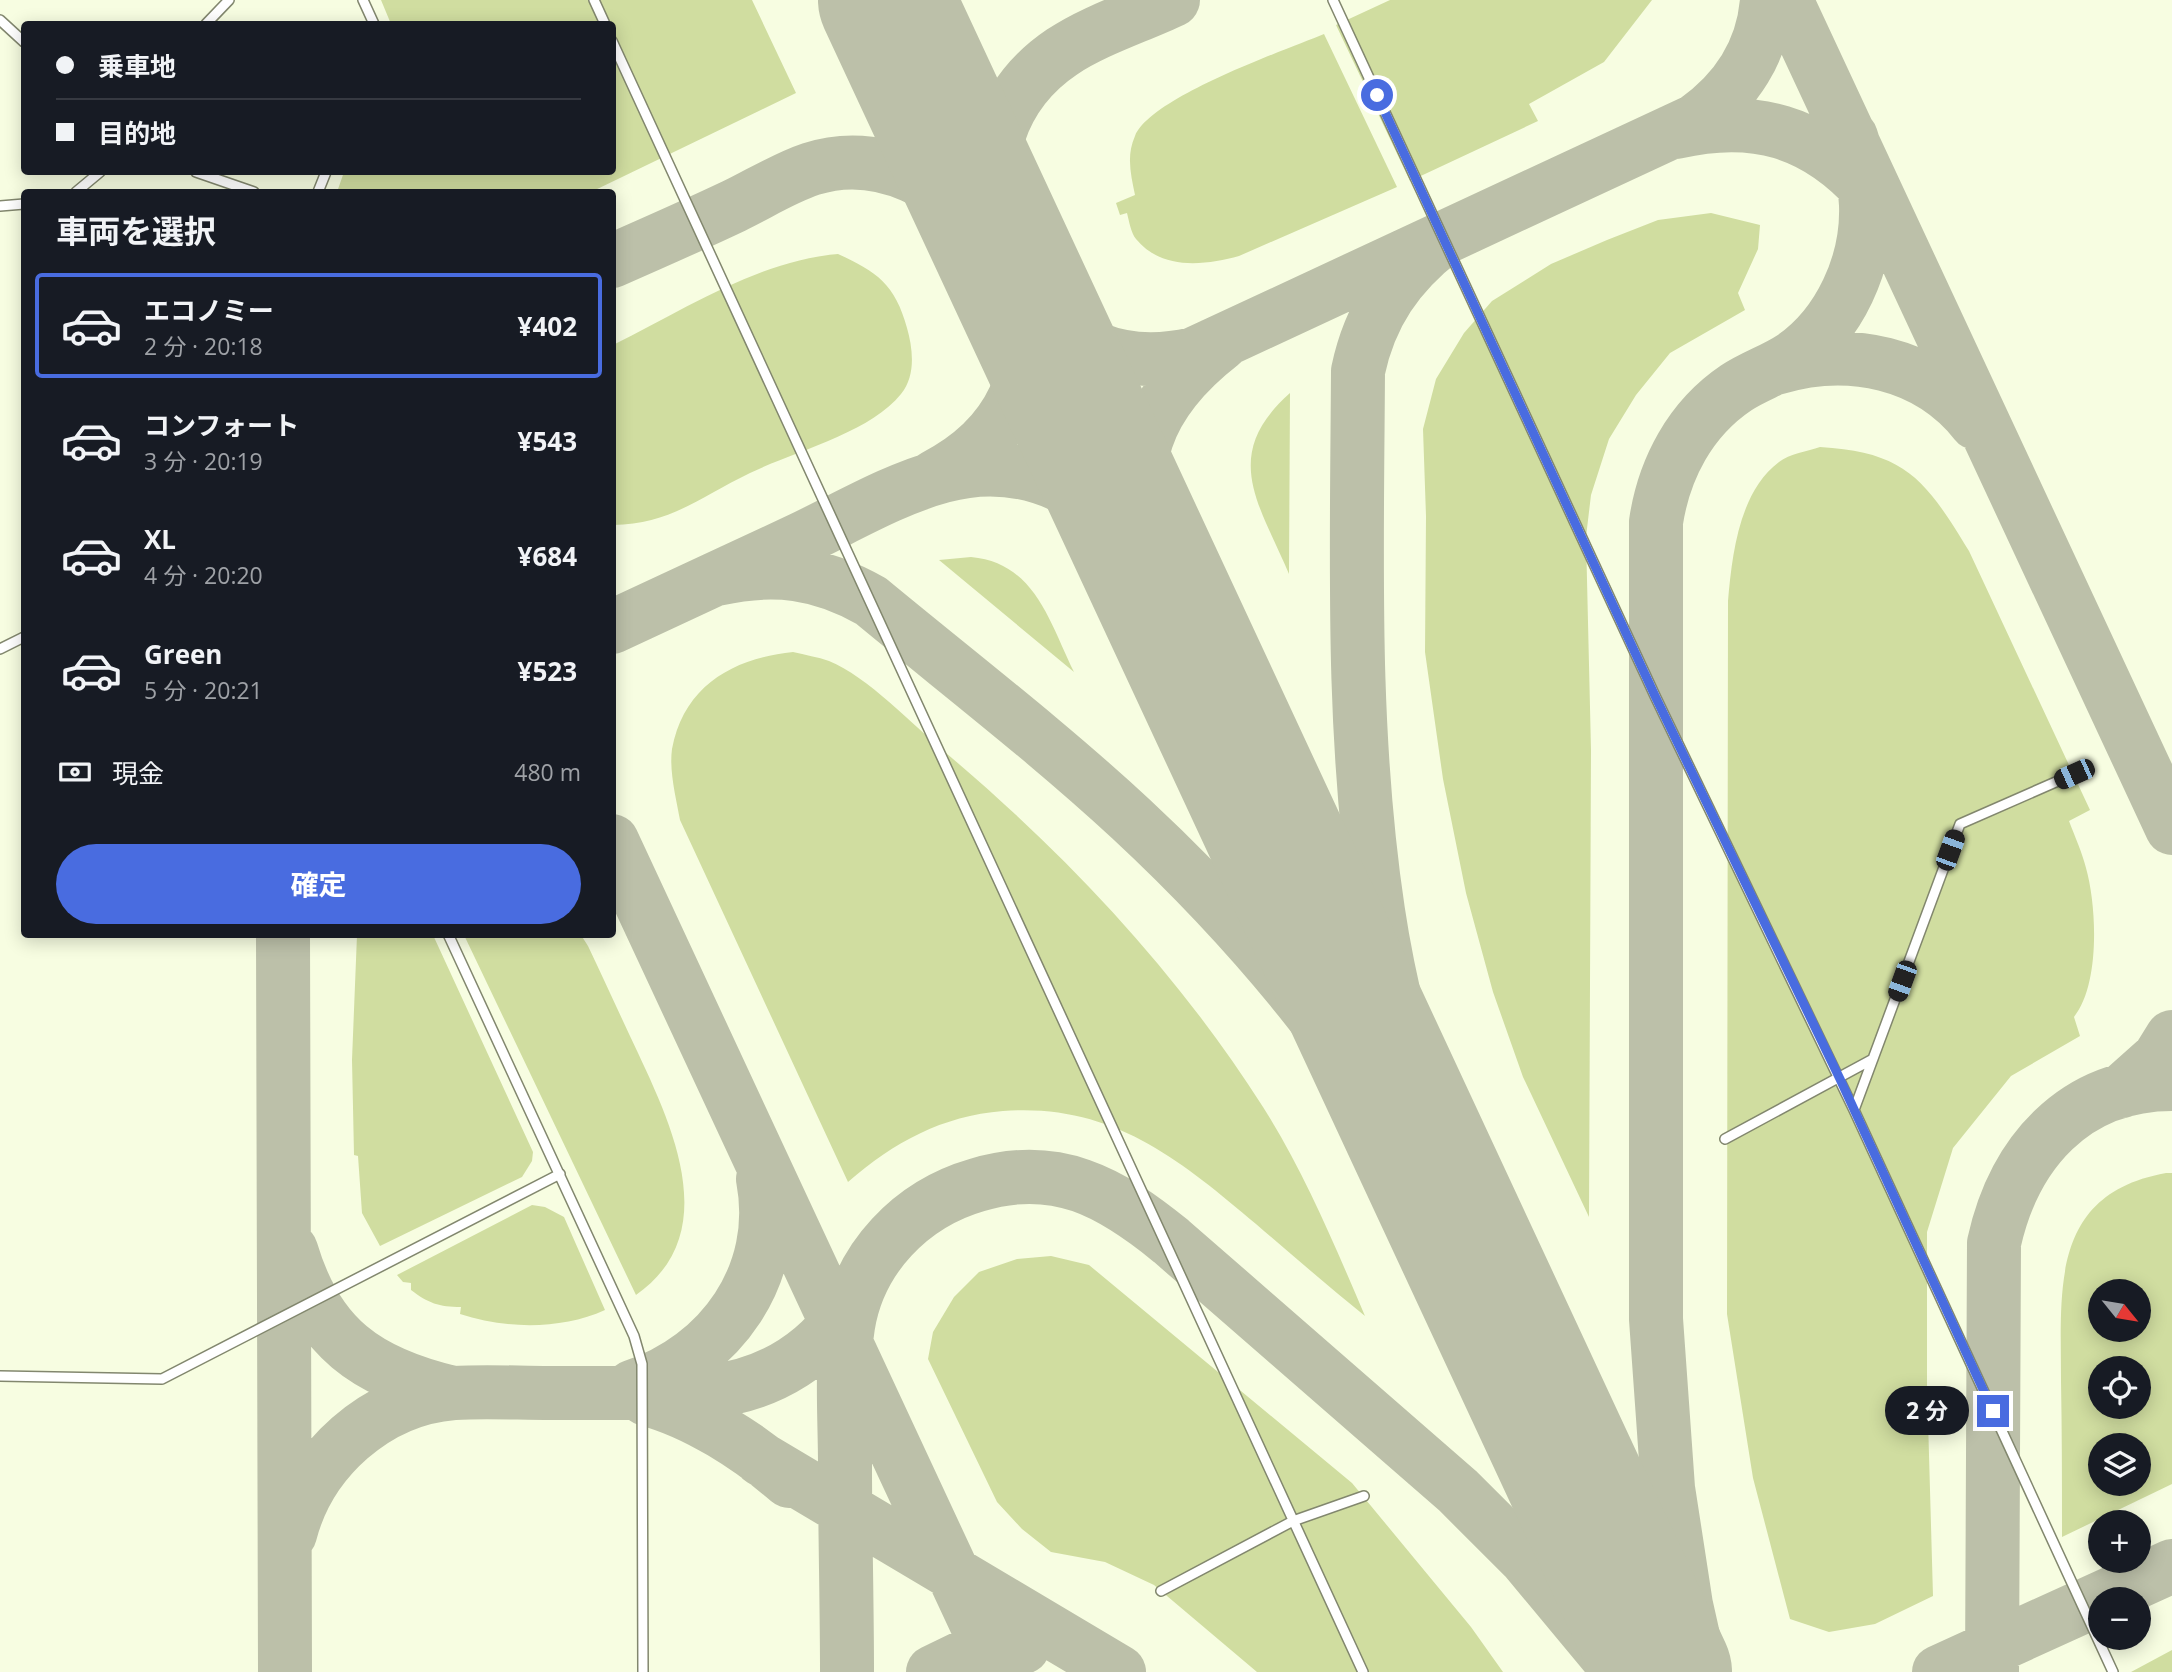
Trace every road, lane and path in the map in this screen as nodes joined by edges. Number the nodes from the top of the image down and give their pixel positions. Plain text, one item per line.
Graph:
1 (229, 0) edge
2 (363, 0) edge
3 (594, 0) edge
4 (1333, 0) edge
5 (0, 20) edge
6 (209, 21) edge
7 (373, 21) edge
8 (604, 21) edge
9 (21, 39) edge
10 (616, 50) edge
11 (96, 175) edge
12 (205, 175) edge
13 (80, 189) edge
14 (245, 189) edge
15 (21, 204) edge
16 (0, 205) edge
17 (21, 639) edge
18 (0, 649) edge
19 (2074, 774) dead end
20 (450, 938) edge
21 (1873, 1059) junction
22 (1840, 1079) junction
23 (1854, 1110) junction
24 (1726, 1139) dead end
25 (560, 1174) junction
26 (0, 1376) edge
27 (1364, 1496) dead end
28 (1293, 1521) junction
29 (1161, 1591) dead end
30 (643, 1672) edge
31 (1363, 1672) edge
32 (2113, 1672) edge

1 - 6 lane
2 - 7 lane
3 - 8 lane
4 - 22 lane
5 - 9 lane
10 - 28 lane
11 - 13 lane
12 - 14 lane
15 - 16 lane
17 - 18 lane
19 - 21 lane
20 - 25 lane
21 - 22 lane
21 - 23 lane
22 - 23 lane
22 - 24 lane
23 - 32 lane
25 - 26 lane
25 - 30 lane
27 - 28 lane
28 - 29 lane
28 - 31 lane

